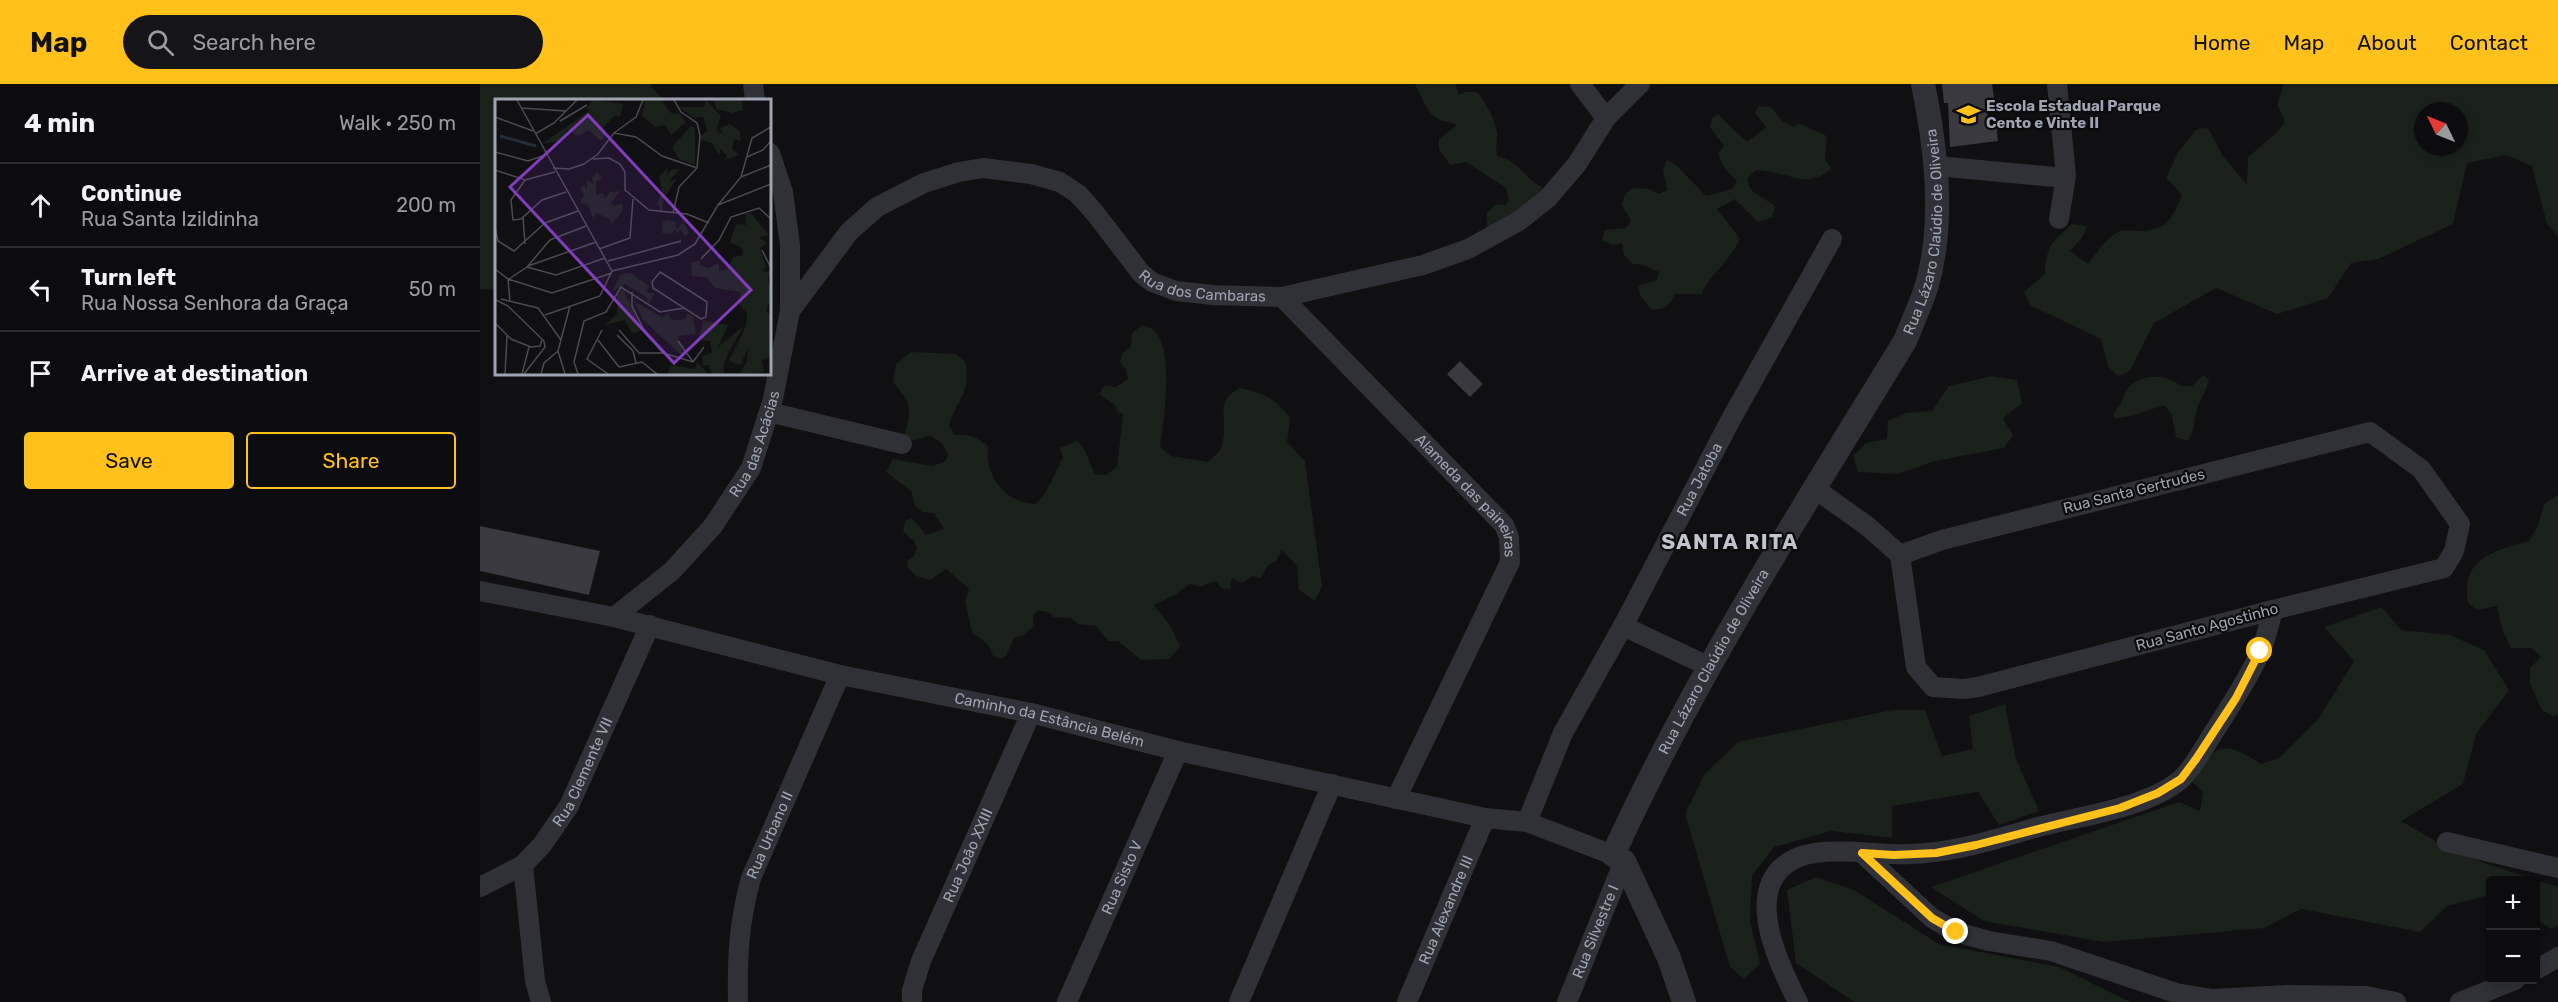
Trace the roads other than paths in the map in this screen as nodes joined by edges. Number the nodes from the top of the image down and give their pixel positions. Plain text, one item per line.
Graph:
1 (753, 84) edge
2 (1580, 84) edge
3 (1640, 84) edge
4 (1923, 84) edge
5 (2057, 84) edge
6 (755, 99) edge
7 (1606, 118) junction
8 (771, 156) edge
9 (1937, 166) junction
10 (2065, 177) junction
11 (2059, 219) dead end
12 (1832, 239) dead end
13 (1282, 297) junction
14 (790, 311) junction
15 (769, 412) junction
16 (2370, 432) joint
17 (902, 444) dead end
18 (1815, 489) junction
19 (1900, 555) junction
20 (481, 594) edge
21 (2273, 610) junction
22 (614, 617) junction
23 (650, 625) junction
24 (1623, 626) junction
25 (1710, 667) junction
26 (840, 675) junction
27 (1031, 713) junction
28 (1178, 751) junction
29 (1332, 784) junction
30 (1396, 799) junction
31 (1485, 818) junction
32 (1527, 822) junction
33 (2447, 842) dead end
34 (1862, 853) junction
35 (1618, 858) junction
36 (523, 866) junction
37 (2558, 868) edge
38 (480, 887) edge
39 (2558, 957) edge
40 (2540, 967) edge
41 (2505, 984) edge
42 (541, 1002) edge
43 (738, 1002) edge
44 (912, 1002) edge
45 (1067, 1002) edge
46 (1239, 1002) edge
47 (1407, 1002) edge
48 (1567, 1002) edge
49 (1684, 1002) edge
50 (1798, 1002) edge
51 (2396, 1002) edge
52 (2460, 1002) edge

1 - 6 street
2 - 7 street
3 - 7 street, Rua dos Cambaras
4 - 9 street, Rua Lázaro Claúdio de Oliveira
5 - 10 street
7 - 13 street, Rua dos Cambaras
8 - 14 street, Rua das Acácias
9 - 10 street
9 - 18 street, Rua Lázaro Claúdio de Oliveira
10 - 11 street
12 - 24 street, Rua Jatoba
13 - 14 street, Rua dos Cambaras
13 - 30 street, Alameda das paineiras
14 - 15 street, Rua das Acácias
15 - 17 street
15 - 22 street, Rua das Acácias
16 - 19 street, Rua Santa Gertrudes
16 - 21 street, Rua Santo Agostinho
18 - 19 street
18 - 25 street, Rua Lázaro Claúdio de Oliveira
19 - 21 street, Rua Santo Agostinho
20 - 22 street, Caminho da Estância Belém
21 - 34 street
22 - 23 street, Caminho da Estância Belém
23 - 26 street, Caminho da Estância Belém
23 - 36 street, Rua Clemente VII
24 - 25 street
24 - 32 street, Rua Jatoba
25 - 35 street, Rua Lázaro Claúdio de Oliveira
26 - 27 street, Caminho da Estância Belém
26 - 43 street, Rua Urbano II
27 - 28 street, Caminho da Estância Belém
27 - 44 street, Rua João XXIII
28 - 29 street, Caminho da Estância Belém
28 - 45 street, Rua Sisto V
29 - 30 street, Caminho da Estância Belém
29 - 46 street
30 - 31 street, Caminho da Estância Belém
31 - 32 street, Caminho da Estância Belém
31 - 47 street, Rua Alexandre III
32 - 35 street, Caminho da Estância Belém
33 - 37 street
34 - 50 street
34 - 51 street
35 - 48 street, Rua Silvestre I
35 - 49 street
36 - 38 street, Rua Clemente VII
36 - 42 street
39 - 40 street
41 - 52 street

